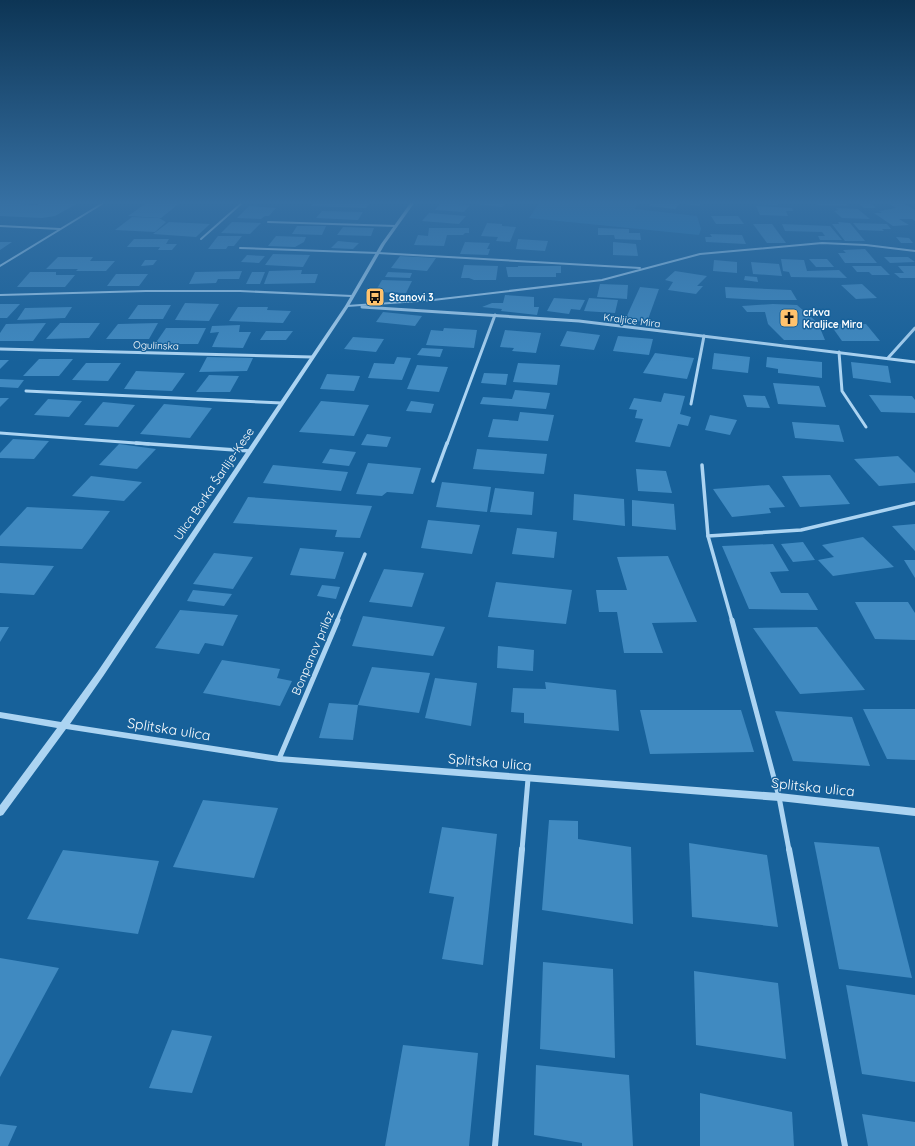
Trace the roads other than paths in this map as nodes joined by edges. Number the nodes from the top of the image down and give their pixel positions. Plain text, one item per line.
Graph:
1 (17, 255) edge
2 (377, 255) edge
3 (422, 255) edge
4 (694, 255) edge
5 (0, 266) edge
6 (644, 268) junction
7 (0, 295) edge
8 (352, 296) junction
9 (347, 306) junction
10 (495, 314) junction
11 (915, 328) edge
12 (704, 336) junction
13 (0, 349) edge
14 (839, 352) junction
15 (312, 357) junction
16 (888, 358) junction
17 (915, 362) edge
18 (26, 391) dead end
19 (282, 403) junction
20 (691, 404) dead end
21 (866, 427) dead end
22 (0, 433) edge
23 (250, 451) junction
24 (702, 465) dead end
25 (433, 481) dead end
26 (915, 503) edge
27 (708, 536) junction
28 (365, 554) dead end
29 (0, 715) edge
30 (64, 725) junction
31 (279, 759) junction
32 (528, 779) junction
33 (779, 797) junction
34 (0, 812) edge
35 (915, 812) edge
36 (495, 1146) edge
37 (845, 1146) edge

1 - 5 street
2 - 8 street, Ulica Borka Šarlije-Kese
3 - 6 street
4 - 6 street
6 - 9 street
7 - 8 street
8 - 9 street, Ulica Borka Šarlije-Kese
9 - 10 street, Kraljice Mira
9 - 15 street, Ulica Borka Šarlije-Kese
10 - 12 street, Kraljice Mira
10 - 25 street
11 - 16 street
12 - 14 street, Kraljice Mira
12 - 20 street
13 - 15 street, Ogulinska
14 - 16 street, Kraljice Mira
14 - 21 street
15 - 19 street, Ulica Borka Šarlije-Kese
16 - 17 street, Kraljice Mira
18 - 19 street
19 - 23 street, Ulica Borka Šarlije-Kese
22 - 23 street
23 - 30 street, Ulica Borka Šarlije-Kese
24 - 27 street
26 - 27 street
27 - 33 street
28 - 31 street, Bonpanov prilaz
29 - 30 street, Splitska ulica
30 - 31 street, Splitska ulica
30 - 34 street, Ulica Borka Šarlije-Kese
31 - 32 street, Splitska ulica
32 - 33 street, Splitska ulica
32 - 36 street
33 - 35 street, Splitska ulica
33 - 37 street

